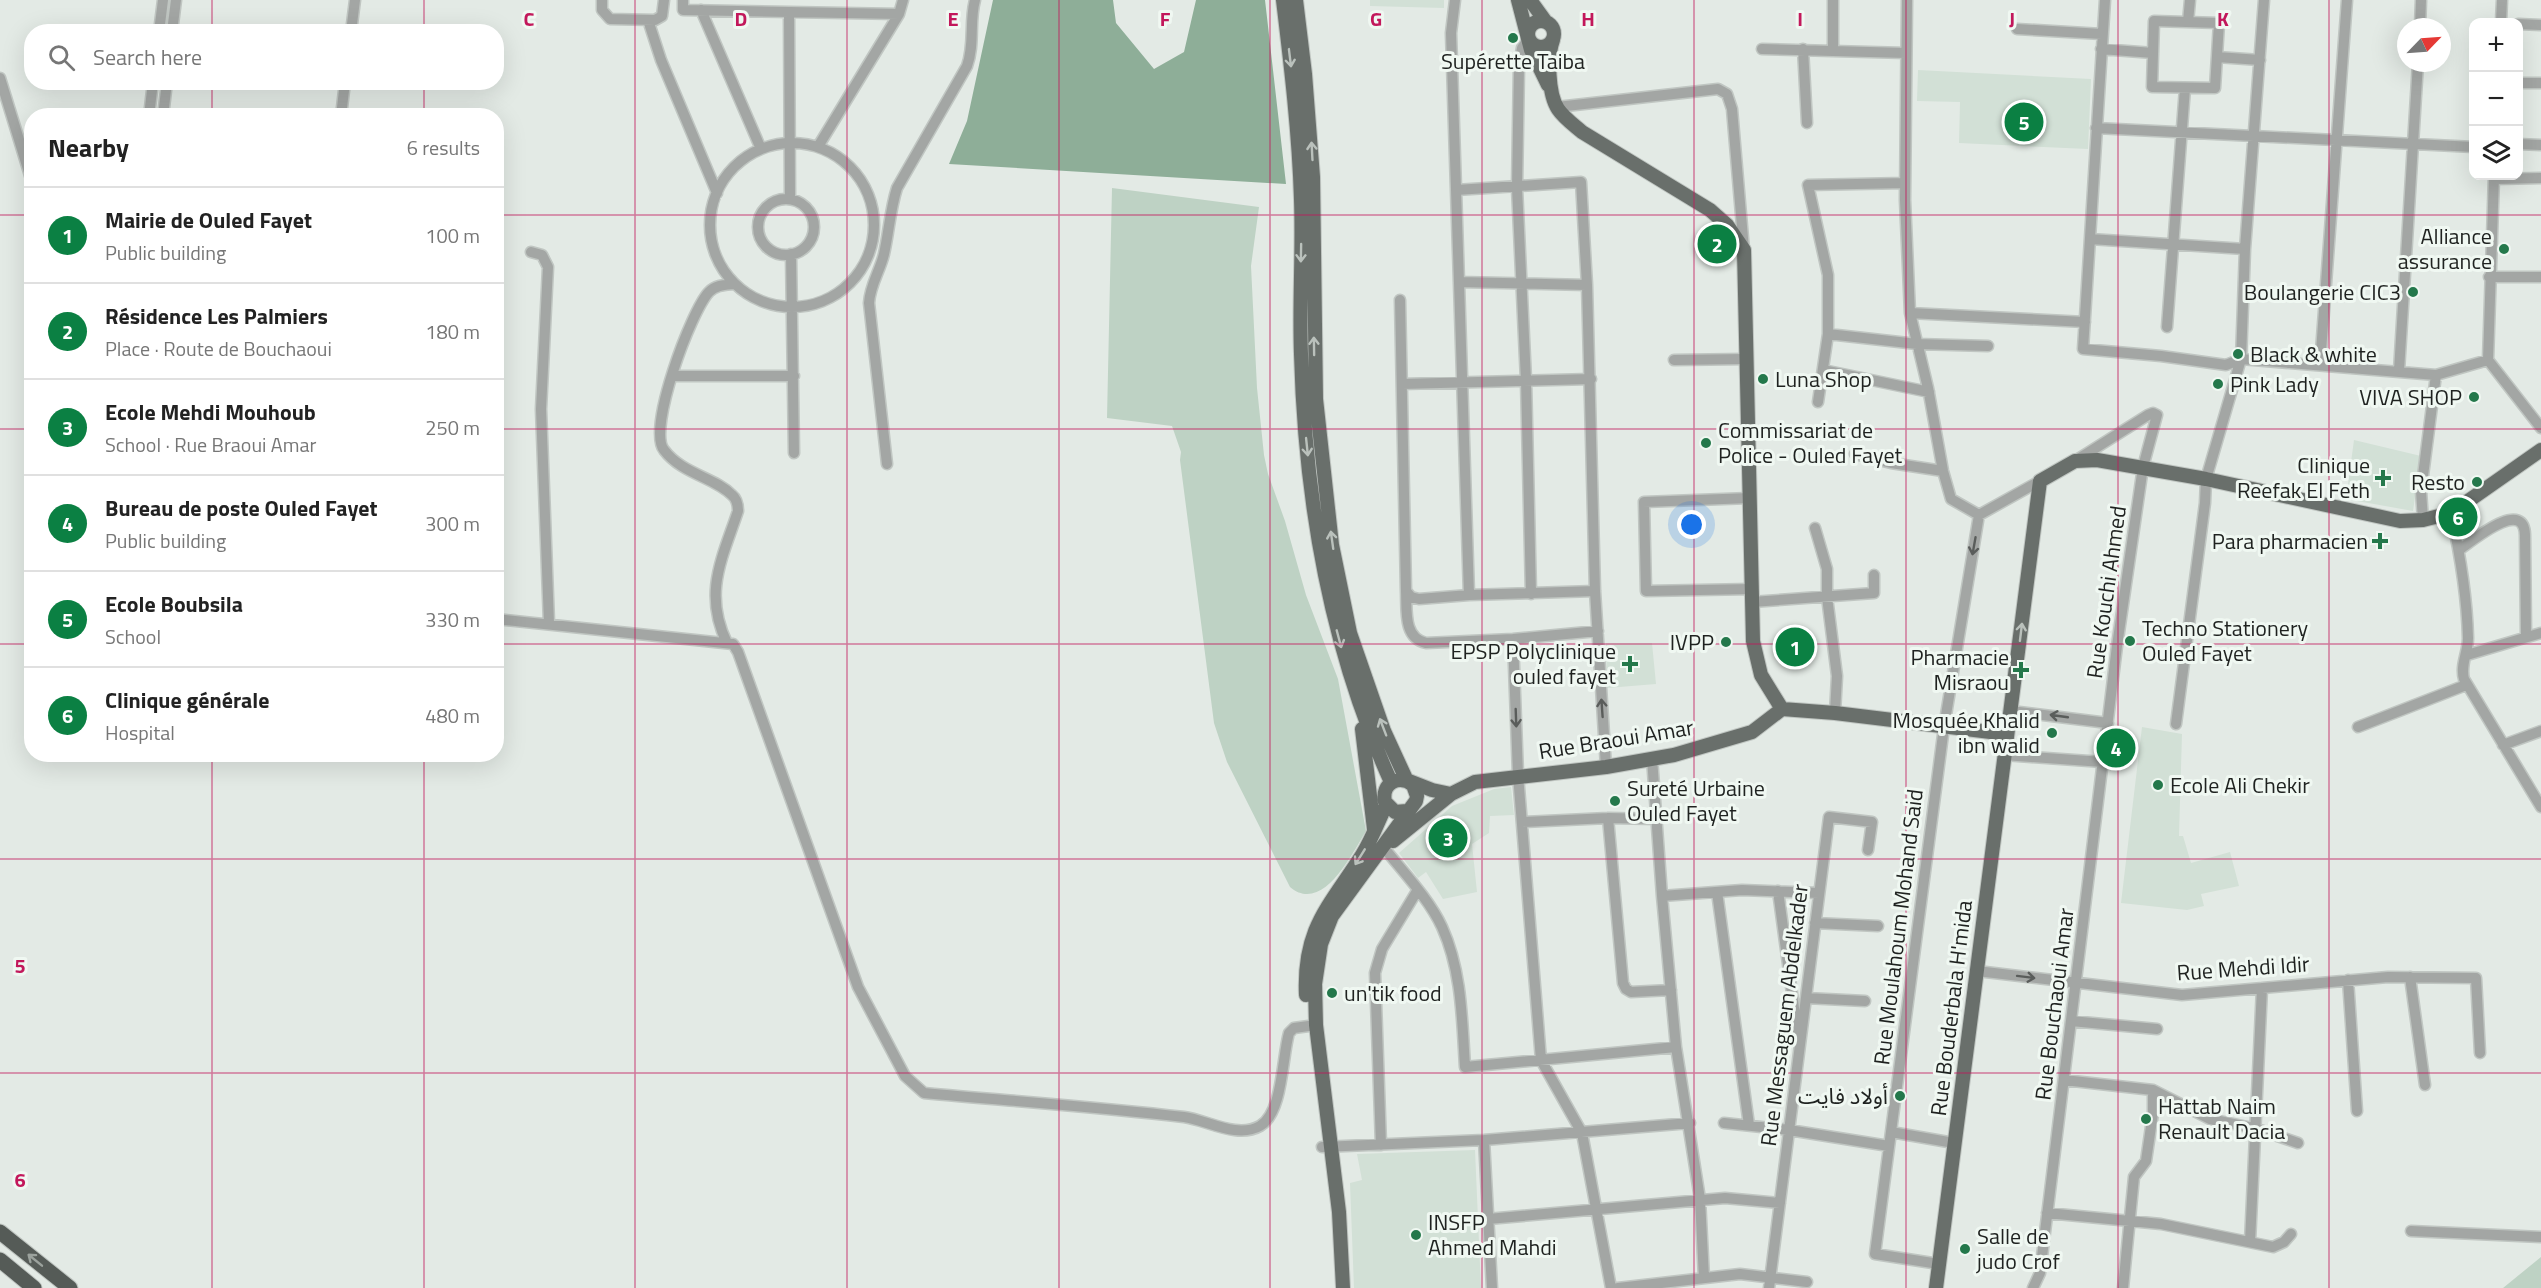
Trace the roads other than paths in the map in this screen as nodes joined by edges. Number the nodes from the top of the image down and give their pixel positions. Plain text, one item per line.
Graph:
1 (163, 0) edge
2 (176, 0) edge
3 (355, 0) edge
4 (602, 0) edge
5 (664, 0) edge
6 (683, 0) edge
7 (903, 0) edge
8 (975, 0) edge
9 (1283, 0) edge
10 (1296, 0) edge
11 (1455, 0) edge
12 (1518, 0) edge
13 (1530, 0) edge
14 (1833, 0) edge
15 (1907, 0) edge
16 (2105, 0) edge
17 (2190, 0) edge
18 (2264, 0) edge
19 (2347, 0) edge
20 (2421, 0) edge
21 (2502, 0) edge
22 (701, 10) junction
23 (789, 12) junction
24 (899, 14) junction
25 (2420, 18) edge
26 (2501, 18) edge
27 (648, 20) junction
28 (1546, 22) junction
29 (2188, 22) junction
30 (160, 24) edge
31 (173, 24) edge
32 (352, 24) edge
33 (2523, 24) edge
34 (2541, 25) edge
35 (2017, 29) dead end
36 (2102, 34) junction
37 (1529, 38) junction
38 (1553, 40) junction
39 (1762, 49) dead end
40 (1803, 49) junction
41 (2101, 49) junction
42 (1833, 50) junction
43 (1906, 52) junction
44 (2153, 53) junction
45 (2217, 57) junction
46 (2260, 60) junction
47 (2418, 72) edge
48 (0, 78) edge
49 (2523, 83) edge
50 (2541, 83) edge
51 (2185, 88) junction
52 (152, 90) edge
53 (166, 90) edge
54 (344, 90) edge
55 (1555, 101) junction
56 (150, 108) edge
57 (164, 108) edge
58 (342, 108) edge
59 (1807, 123) dead end
60 (2096, 128) junction
61 (2184, 132) junction
62 (2255, 135) junction
63 (2336, 139) junction
64 (790, 142) junction
65 (2415, 143) junction
66 (2523, 144) edge
67 (819, 145) junction
68 (2541, 145) edge
69 (2469, 147) edge
70 (761, 149) junction
71 (24, 156) edge
72 (2523, 178) edge
73 (2541, 178) edge
74 (2494, 180) edge
75 (1905, 183) junction
76 (1517, 188) junction
77 (1456, 190) junction
78 (717, 193) junction
79 (790, 199) junction
80 (2090, 239) junction
81 (2175, 243) junction
82 (1744, 249) junction
83 (2245, 249) junction
84 (531, 252) dead end
85 (792, 254) junction
86 (860, 271) junction
87 (2489, 277) junction
88 (2541, 277) edge
89 (1459, 282) junction
90 (734, 284) junction
91 (1522, 284) junction
92 (1587, 285) junction
93 (870, 291) junction
94 (1400, 300) dead end
95 (793, 308) junction
96 (1910, 313) junction
97 (2085, 322) junction
98 (2167, 327) dead end
99 (1828, 334) junction
100 (1917, 344) junction
101 (1988, 346) dead end
102 (1745, 359) junction
103 (2241, 359) junction
104 (1674, 360) dead end
105 (2488, 360) junction
106 (2320, 365) junction
107 (1823, 370) junction
108 (2399, 371) junction
109 (2436, 375) junction
110 (673, 376) junction
111 (794, 376) junction
112 (1590, 379) junction
113 (1526, 380) junction
114 (1462, 381) junction
115 (1402, 384) junction
116 (1929, 392) junction
117 (1818, 402) dead end
118 (2541, 429) edge
119 (2541, 450) edge
120 (794, 453) dead end
121 (1855, 454) dead end
122 (2074, 461) junction
123 (887, 464) dead end
124 (2143, 467) junction
125 (1943, 471) junction
126 (2206, 479) junction
127 (2040, 481) junction
128 (1750, 498) junction
129 (2451, 513) junction
130 (1979, 515) junction
131 (2423, 520) junction
132 (1815, 528) dead end
133 (2459, 550) junction
134 (1874, 576) dead end
135 (1406, 591) junction
136 (1595, 591) junction
137 (1531, 594) junction
138 (1469, 595) junction
139 (1752, 595) junction
140 (1827, 597) junction
141 (504, 620) edge
142 (549, 623) junction
143 (1598, 631) junction
144 (2541, 633) edge
145 (2526, 637) junction
146 (1513, 639) junction
147 (727, 643) junction
148 (2467, 655) junction
149 (2466, 685) junction
150 (1352, 686) junction
151 (1782, 709) junction
152 (2011, 711) junction
153 (1835, 712) junction
154 (2108, 723) junction
155 (2176, 724) dead end
156 (1944, 727) junction
157 (2358, 727) dead end
158 (2541, 732) edge
159 (2007, 734) junction
160 (2503, 745) junction
161 (2004, 755) junction
162 (1652, 758) junction
163 (2103, 762) junction
164 (1606, 766) junction
165 (1518, 775) junction
166 (1407, 781) junction
167 (1391, 782) junction
168 (1451, 794) junction
169 (1386, 805) junction
170 (2541, 807) edge
171 (1408, 811) junction
172 (1608, 818) junction
173 (1657, 819) junction
174 (1522, 822) junction
175 (1375, 833) junction
176 (1385, 849) junction
177 (1868, 850) dead end
178 (1369, 867) junction
179 (1418, 891) junction
180 (1778, 891) junction
181 (1717, 892) junction
182 (1819, 893) junction
183 (1662, 896) junction
184 (1815, 923) junction
185 (1878, 926) dead end
186 (1977, 971) junction
187 (2410, 977) junction
188 (2348, 981) junction
189 (2076, 984) junction
190 (2262, 988) junction
191 (1671, 990) junction
192 (1806, 999) junction
193 (1866, 1000) dead end
194 (2071, 1021) junction
195 (1312, 1025) junction
196 (2157, 1029) dead end
197 (1800, 1046) junction
198 (1676, 1047) junction
199 (2480, 1053) dead end
200 (1541, 1060) junction
201 (2064, 1080) junction
202 (2425, 1085) dead end
203 (2153, 1090) junction
204 (2357, 1111) dead end
205 (1690, 1123) junction
206 (1724, 1123) dead end
207 (1749, 1125) junction
208 (2257, 1129) junction
209 (1789, 1130) junction
210 (1891, 1132) junction
211 (1582, 1133) junction
212 (1484, 1140) junction
213 (1954, 1143) junction
214 (2298, 1143) dead end
215 (1381, 1145) junction
216 (1889, 1146) junction
217 (1326, 1147) junction
218 (1700, 1199) junction
219 (1780, 1203) junction
220 (1594, 1210) junction
221 (2048, 1213) junction
222 (1488, 1219) junction
223 (2128, 1222) junction
224 (2411, 1231) dead end
225 (0, 1232) edge
226 (2291, 1234) dead end
227 (2541, 1237) edge
228 (2250, 1242) junction
229 (0, 1260) edge
230 (1939, 1264) junction
231 (1704, 1278) junction
232 (1770, 1282) edge
233 (1807, 1282) dead end
234 (1669, 1284) edge
235 (34, 1288) edge
236 (70, 1288) edge
237 (1335, 1288) edge
238 (1343, 1288) edge
239 (1492, 1288) edge
240 (1611, 1288) edge
241 (1618, 1288) edge
242 (1936, 1288) edge
243 (2033, 1288) edge
244 (2123, 1288) edge

1 - 30 street
2 - 31 street
3 - 32 street
4 - 27 street
5 - 27 street
6 - 22 street
7 - 24 street
8 - 93 street
9 -> 150 main road
166 -> 10 main road
11 - 77 street
12 - 37 main road
13 - 28 main road
14 - 42 street
15 - 43 street
16 - 36 street
17 - 29 street
18 - 46 street
19 - 63 street
20 - 25 street
21 - 26 street
22 - 23 street
22 - 70 street
23 - 24 street
23 - 64 street
24 - 67 street
27 - 78 street
28 - 37 main road
28 - 38 main road
29 - 44 street
29 - 45 street
33 - 34 street
35 - 36 street
36 - 41 street
37 - 38 main road
37 - 55 main road
37 - 76 street
38 - 55 main road
39 - 40 street
40 - 42 street
40 - 59 street
41 - 44 street
41 - 60 street
42 - 43 street
43 - 75 street
44 - 51 street
45 - 46 street
45 - 51 street
46 - 62 street
47 - 65 street
48 - 71 street
49 - 50 street
51 - 61 street
52 - 56 street
53 - 57 street
54 - 58 street
55 - 82 main road
55 - 82 street
60 - 61 street
60 - 80 street
61 - 62 street
61 - 81 street
62 - 63 street
62 - 83 street
63 - 65 street
63 - 106 street
64 - 67 street
64 - 70 street
64 - 79 street
65 - 69 street
65 - 108 street
66 - 68 street
67 - 86 street
70 - 78 street
72 - 73 street
74 - 87 street
75 - 96 street
75 - 99 street
76 - 77 street
76 - 91 street
76 - 92 street
77 - 89 street
78 - 90 street
79 - 85 street
79 - 85 street
80 - 81 street
80 - 97 street
81 - 83 street
81 - 98 street
82 - 102 main road
83 - 103 street
84 - 142 street
85 - 95 street
86 - 93 street
86 - 95 street
87 - 88 street
87 - 105 street
89 - 91 street
89 - 114 street
90 - 95 street
90 - 110 street
91 - 92 street
91 - 113 street
92 - 112 street
93 - 123 street
94 - 115 street
95 - 111 street
96 - 97 street
96 - 100 street
97 - 103 street
99 - 100 street
99 - 107 street
100 - 101 street
100 - 116 street
102 - 104 street
102 - 128 main road
103 - 106 street
103 - 126 street
105 - 109 street
105 - 118 street
106 - 108 street
107 - 116 street
107 - 117 street
108 - 109 street
109 - 131 street
110 - 111 street
110 - 147 street
111 - 120 street
112 - 113 street
112 - 136 street
113 - 114 street
113 - 137 street
114 - 115 street
114 - 138 street
115 - 135 street
116 - 125 street
119 - 129 main road
121 - 125 street
122 - 124 main road
122 - 124 street, Rue Kouchi Ahmed
122 - 127 main road
124 - 126 main road
124 - 154 street, Rue Kouchi Ahmed
125 - 130 street
126 - 131 main road
126 - 155 street
127 - 130 street
152 -> 127 main road, Rue Bouderbala H'mida
128 - 139 main road
128 - 139 street
129 - 131 main road
129 - 133 street
130 -> 156 street, Rue Moulahoum Mohand Said
132 - 140 street
133 - 145 street
133 - 148 street
134 - 140 street
135 - 138 street
135 - 146 street
136 - 137 street
136 - 143 street
137 - 138 street
139 - 140 street
139 - 151 main road
140 - 153 street
141 - 142 street
142 - 147 street
143 - 146 street
164 -> 143 street
144 - 145 street
145 - 148 street
146 -> 165 street
147 - 195 street
148 - 149 street
149 - 157 street
149 - 160 street
150 - 167 main road
150 - 175 main road
151 - 153 main road
151 - 162 main road, Rue Braoui Amar
154 -> 152 street
152 - 159 main road, Rue Bouderbala H'mida
153 - 156 main road
154 - 163 street, Rue Bouchaoui Amar
156 - 159 main road
156 - 210 street, Rue Moulahoum Mohand Said
158 - 160 street
159 - 161 main road, Rue Bouderbala H'mida
160 - 170 street
161 - 163 street
161 - 186 main road, Rue Bouderbala H'mida
162 - 164 main road, Rue Braoui Amar
162 - 173 street
163 - 189 street, Rue Bouchaoui Amar
164 - 165 main road, Rue Braoui Amar
165 - 168 main road, Rue Braoui Amar
165 - 174 street
166 - 167 main road
166 - 168 main road
166 - 171 main road
167 - 169 main road
168 - 171 main road
168 - 176 main road
169 - 171 main road
169 - 175 main road
171 - 178 main road
172 - 173 street
172 - 174 street
172 - 191 street
173 - 183 street
174 - 200 street
175 -> 195 main road
176 - 178 main road
176 - 179 street
177 - 182 street, Rue Messaguem Abdelkader
178 - 195 main road
179 - 200 street
179 - 215 street
180 - 181 street
180 - 182 street
180 - 197 street
181 - 183 street
181 - 207 street
182 - 184 street, Rue Messaguem Abdelkader
183 - 191 street
184 - 185 street
184 - 192 street, Rue Messaguem Abdelkader
186 -> 189 street, Rue Mehdi Idir
186 - 213 main road, Rue Bouderbala H'mida
187 - 188 street, Rue Mehdi Idir
187 - 199 street, Rue Mehdi Idir
187 - 202 street
188 - 190 street, Rue Mehdi Idir
188 - 204 street
189 - 190 street, Rue Mehdi Idir
189 - 194 street, Rue Bouchaoui Amar
190 - 208 street
191 - 198 street
192 - 193 street
192 - 197 street, Rue Messaguem Abdelkader
194 - 196 street
194 - 201 street, Rue Bouchaoui Amar
195 - 217 main road
197 - 209 street, Rue Messaguem Abdelkader
198 - 200 street
198 - 205 street
200 - 211 street
201 - 203 street
201 - 221 street, Rue Bouchaoui Amar
203 - 208 street
203 - 223 street
205 - 211 street
205 - 218 street
206 - 207 street
207 - 209 street
208 - 214 street
208 - 228 street
209 - 216 street
209 - 219 street, Rue Messaguem Abdelkader
210 - 213 street
210 - 216 street, Rue Moulahoum Mohand Said
211 - 212 street
211 - 220 street
212 - 215 street
212 - 222 street
213 - 230 main road, Rue Bouderbala H'mida
215 - 217 street
216 - 230 street, Rue Moulahoum Mohand Said
217 - 237 main road
217 - 238 main road
218 - 219 street
218 - 220 street
218 - 231 street
219 - 232 street, Rue Messaguem Abdelkader
220 - 222 street
220 - 240 street
221 - 223 street
221 - 243 street, Rue Bouchaoui Amar
222 - 239 street
223 - 228 street
223 - 244 street
224 - 227 street
236 -> 225 highway
226 - 228 street
229 - 235 highway
230 - 242 main road, Rue Bouderbala H'mida
231 - 232 street
231 - 234 street
232 - 233 street
234 - 241 street

